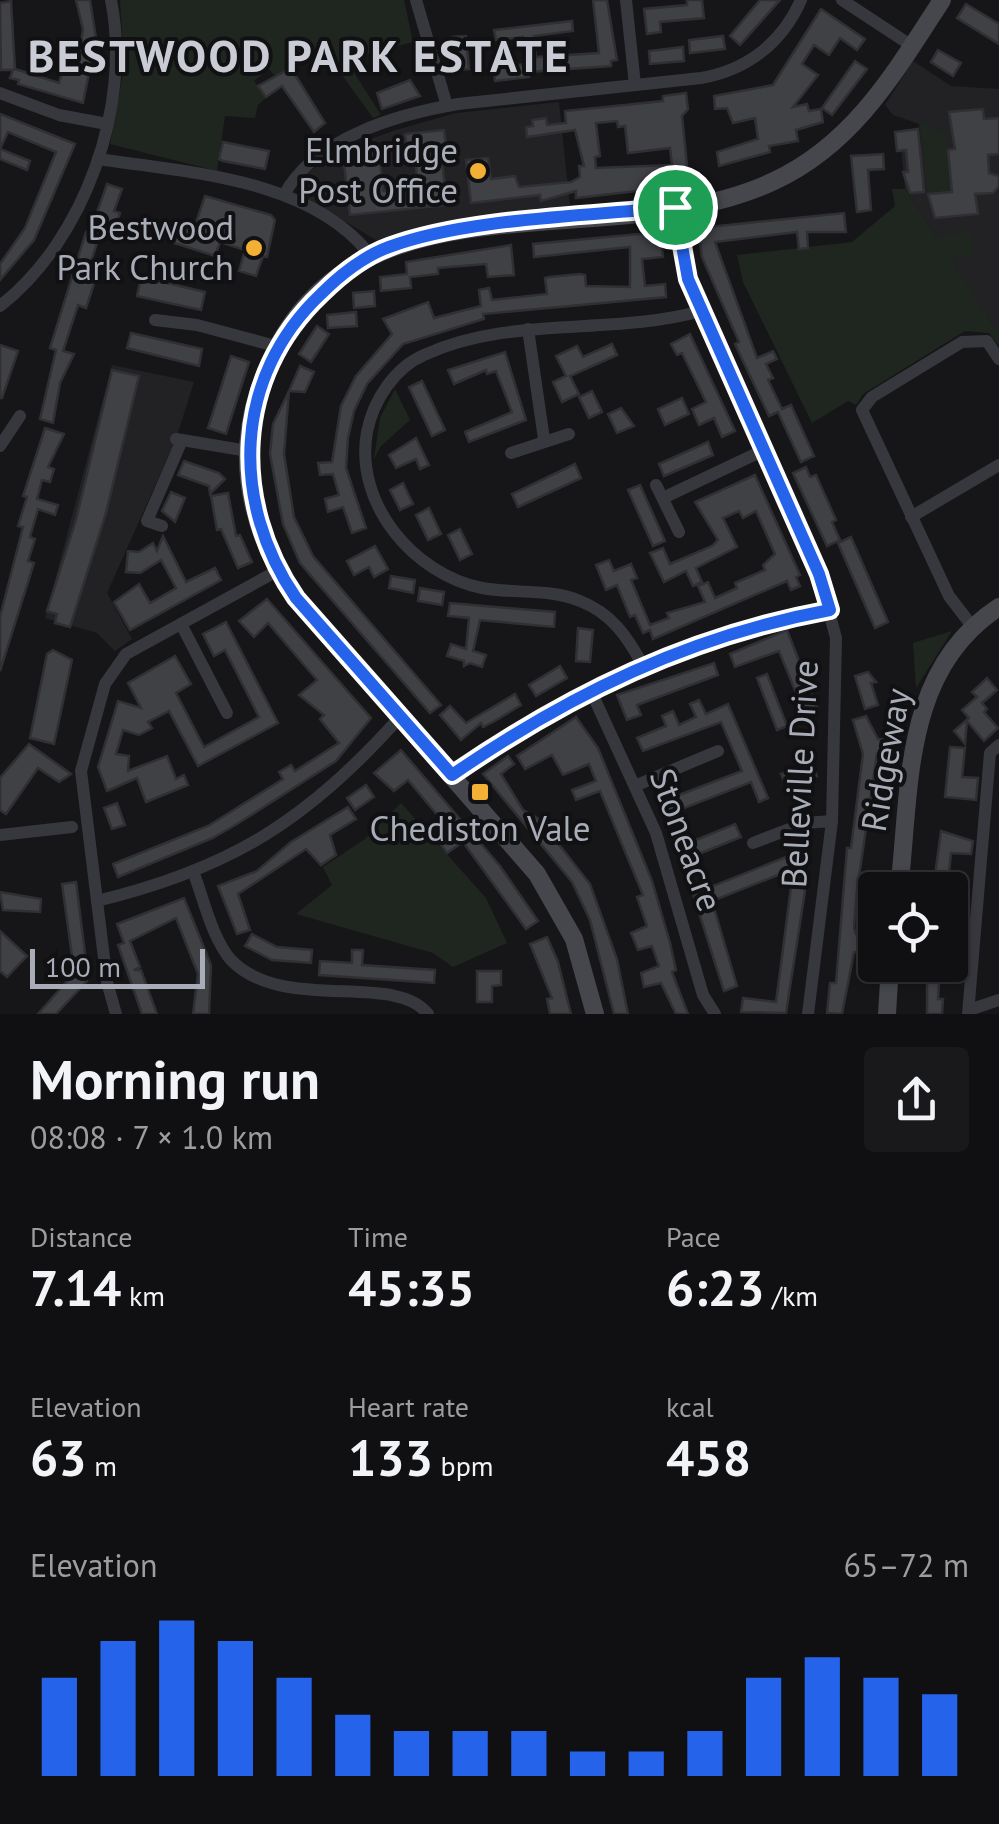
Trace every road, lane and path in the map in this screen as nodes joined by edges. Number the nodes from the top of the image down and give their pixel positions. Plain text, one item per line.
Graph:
1 (111, 0) edge
2 (416, 0) edge
3 (626, 0) edge
4 (801, 0) edge
5 (842, 0) edge
6 (942, 0) edge
7 (912, 46) junction
8 (635, 85) junction
9 (0, 94) edge
10 (447, 106) junction
11 (107, 124) junction
12 (98, 159) junction
13 (284, 195) junction
14 (675, 207) junction
15 (370, 255) junction
16 (0, 306) edge
17 (701, 311) junction
18 (155, 320) dead end
19 (528, 330) junction
20 (279, 348) junction
21 (999, 359) edge
22 (20, 416) dead end
23 (568, 434) dead end
24 (544, 439) junction
25 (0, 446) edge
26 (764, 450) junction
27 (248, 451) junction
28 (511, 453) dead end
29 (999, 465) edge
30 (911, 518) junction
31 (162, 526) dead end
32 (679, 532) dead end
33 (278, 571) junction
34 (999, 607) edge
35 (830, 610) junction
36 (181, 624) junction
37 (972, 626) junction
38 (642, 664) junction
39 (590, 689) junction
40 (220, 700) junction
41 (204, 708) dead end
42 (228, 713) dead end
43 (400, 717) junction
44 (999, 745) edge
45 (718, 751) dead end
46 (452, 775) junction
47 (637, 785) junction
48 (832, 822) junction
49 (72, 827) dead end
50 (0, 835) edge
51 (753, 843) dead end
52 (901, 872) edge
53 (194, 874) junction
54 (98, 901) junction
55 (889, 982) edge
56 (999, 1000) edge
57 (968, 1012) edge
58 (116, 1014) edge
59 (428, 1014) edge
60 (595, 1014) edge
61 (715, 1014) edge
62 (808, 1014) edge
63 (887, 1014) edge

1 - 11 street
2 - 10 street
3 - 8 street
4 - 8 street
5 - 7 street
6 - 7 street
7 - 14 street
8 - 10 street
9 - 11 street
10 - 13 street
11 - 12 street
12 - 13 street
12 - 16 street
13 - 15 street
14 - 15 street
14 - 17 street, Belleville Drive
15 - 20 street
17 - 19 street
17 - 26 street, Belleville Drive
18 - 20 street
19 - 24 street
19 - 38 street
20 - 27 street
21 - 30 street
22 - 25 street
23 - 24 street
24 - 28 street
26 - 32 street
26 - 35 street, Belleville Drive
27 - 31 street
27 - 33 street
29 - 30 street
30 - 37 street
33 - 36 street
33 - 43 street
34 - 37 street, Ridgeway
35 - 38 street
35 - 48 street, Belleville Drive
36 - 40 street
36 - 54 street
37 - 52 street, Ridgeway
38 - 39 street
39 - 46 street
39 - 47 street, Stoneacre
40 - 41 street
40 - 42 street
43 - 46 street
43 - 53 street
44 - 57 street
45 - 47 street
46 - 60 street
47 - 61 street, Stoneacre
48 - 51 street
48 - 62 street, Belleville Drive
49 - 50 street
53 - 54 street
53 - 59 street
54 - 58 street
55 - 63 street
56 - 57 street

